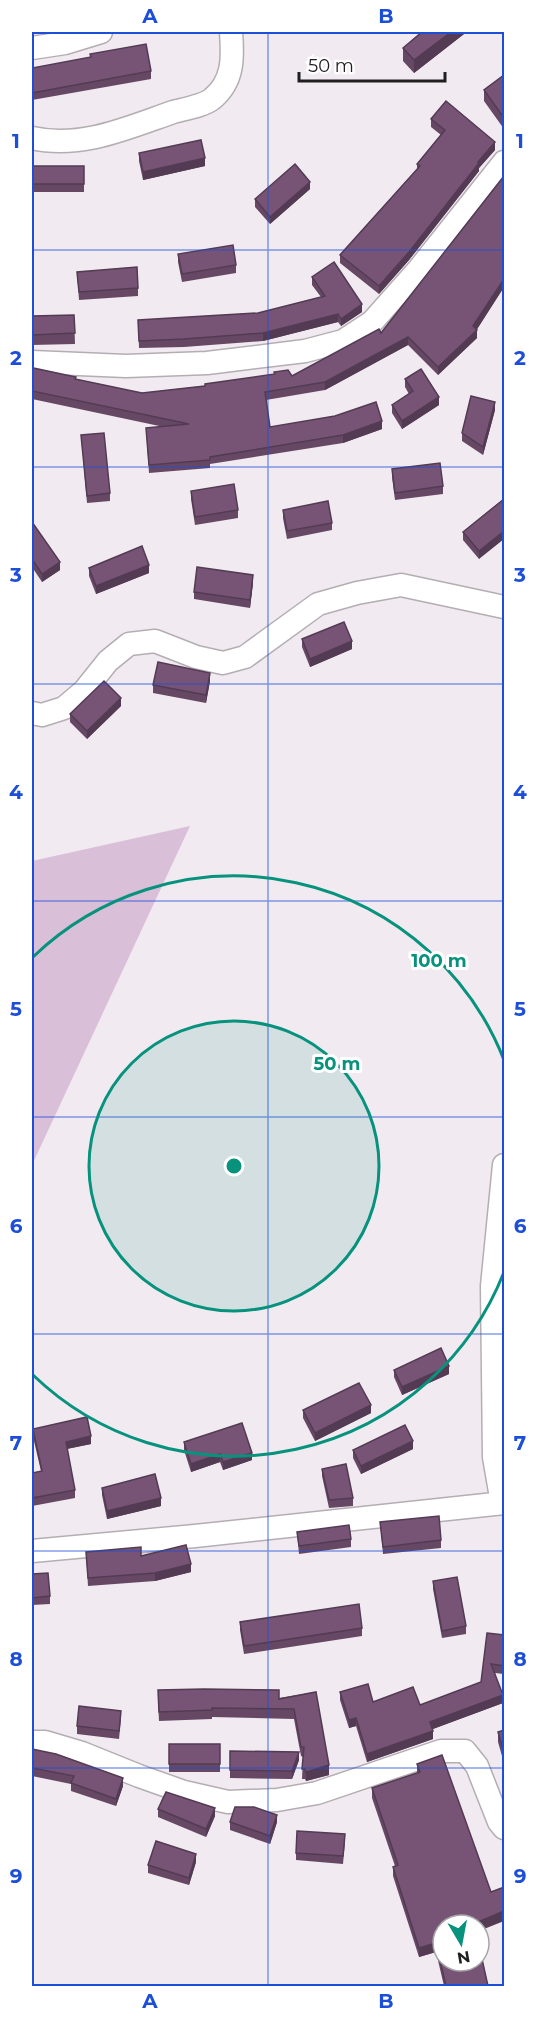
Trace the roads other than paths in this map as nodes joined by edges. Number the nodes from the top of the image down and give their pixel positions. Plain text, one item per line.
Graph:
1 (101, 32) edge
2 (231, 32) edge
3 (32, 48) edge
4 (32, 138) edge
5 (504, 162) edge
6 (32, 362) edge
7 (504, 607) edge
8 (32, 713) edge
9 (504, 1165) edge
10 (503, 1503) edge
11 (32, 1551) edge
12 (32, 1742) edge
13 (504, 1828) edge

1 - 3 street
2 - 4 street
5 - 6 street
7 - 8 street
9 - 10 street
10 - 11 street
12 - 13 street

